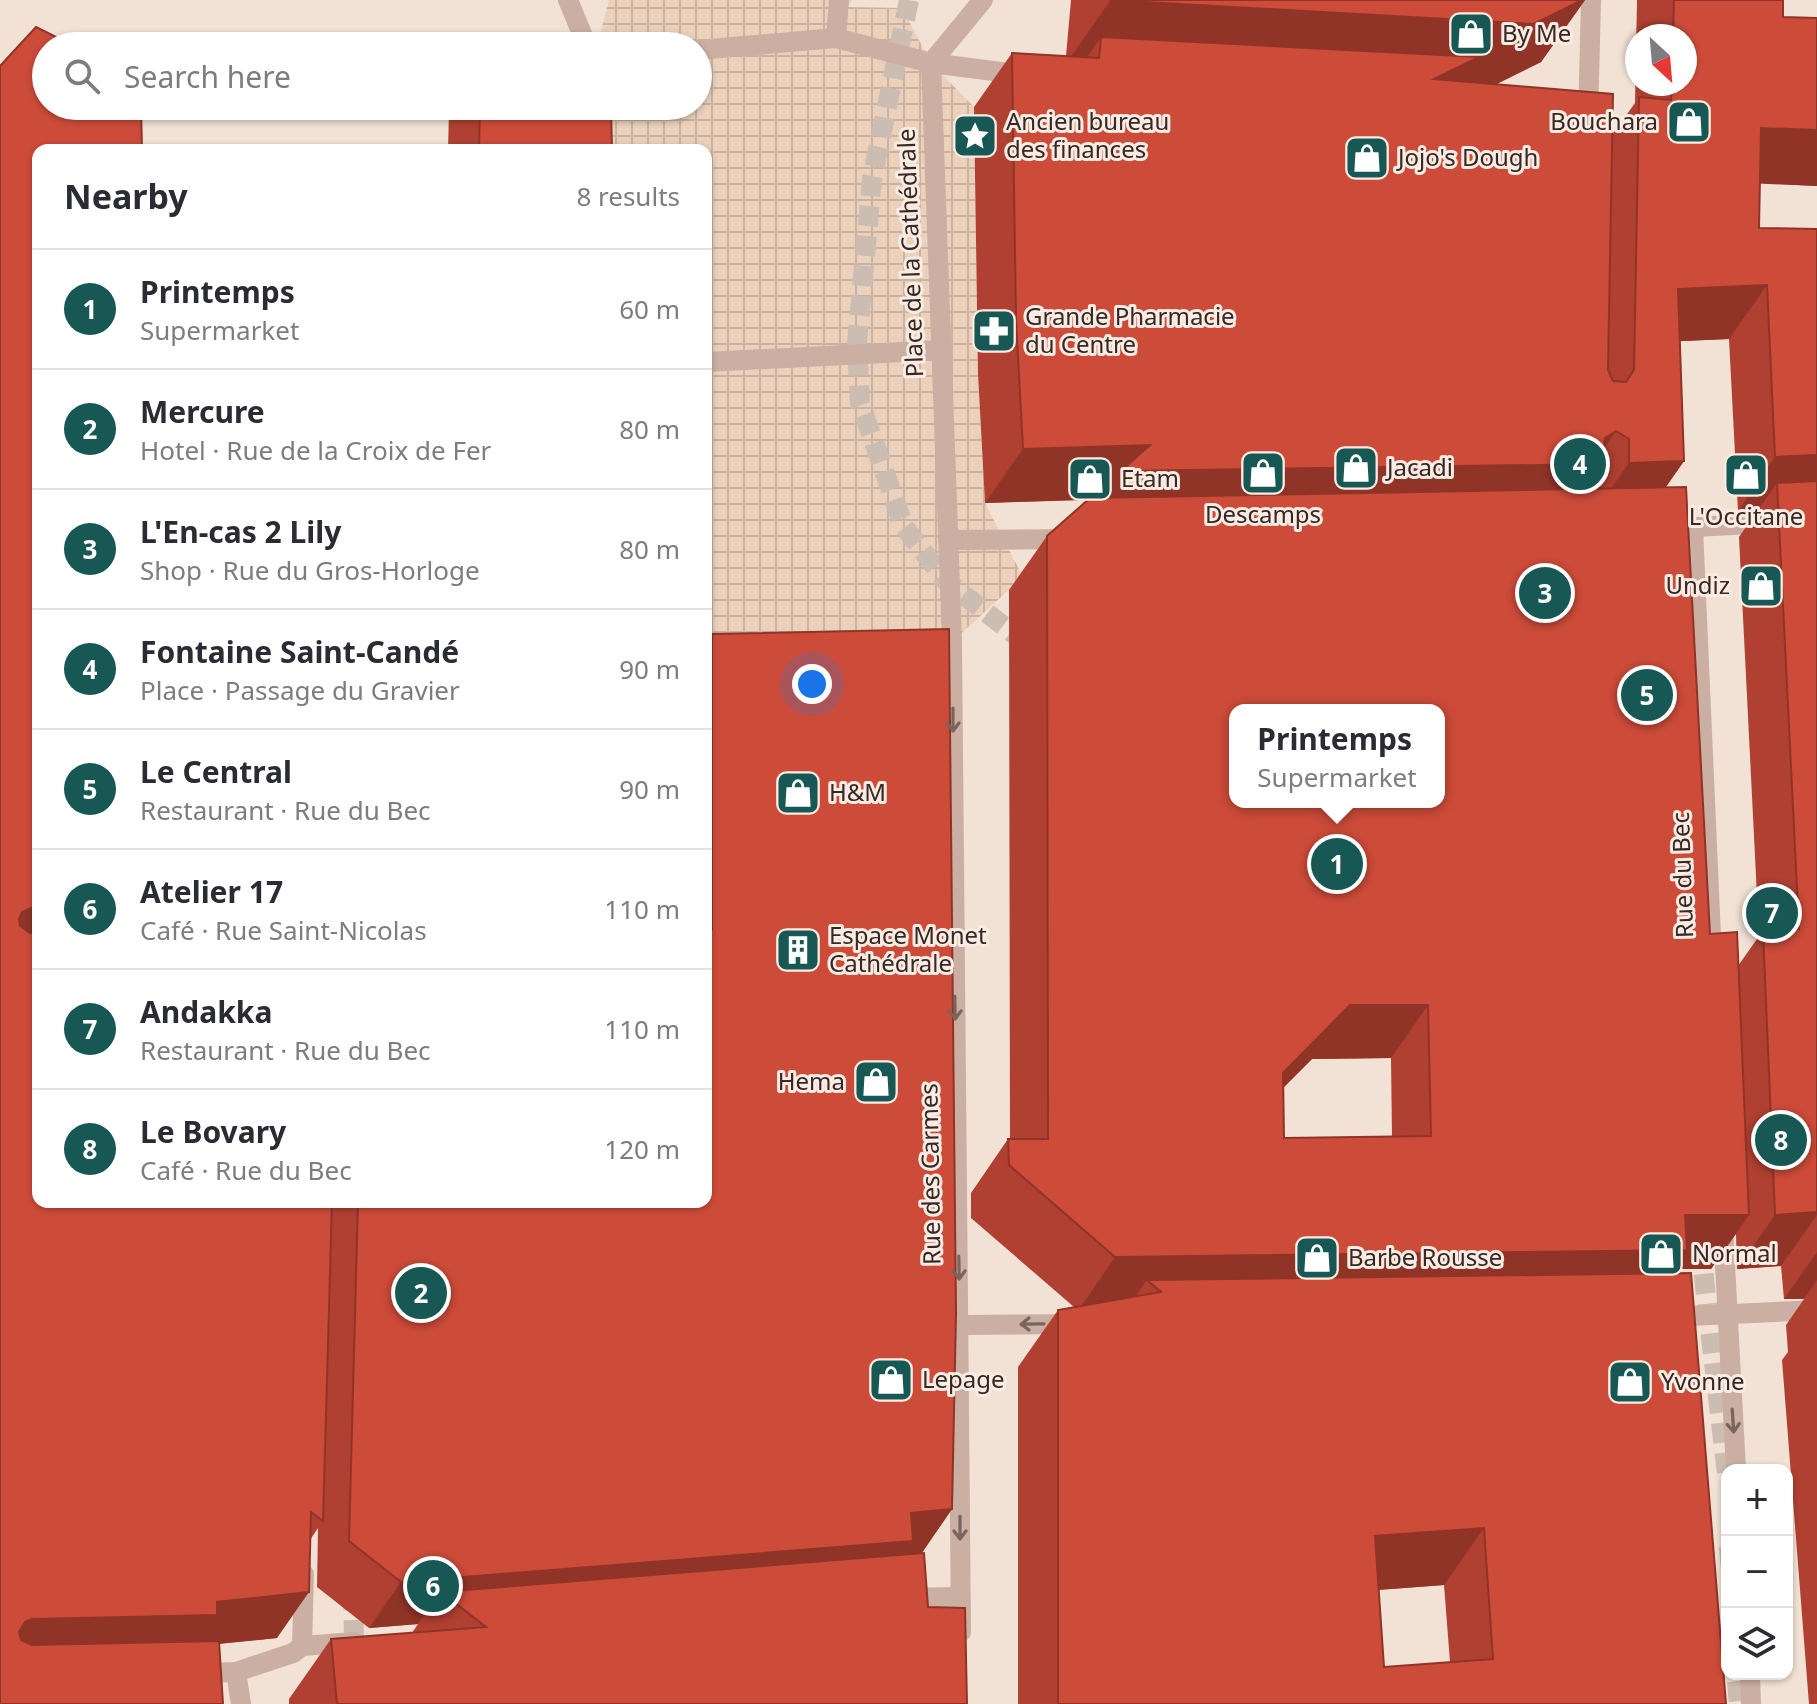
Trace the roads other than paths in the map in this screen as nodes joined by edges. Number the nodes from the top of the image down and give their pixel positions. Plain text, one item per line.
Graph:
1 (568, 0) edge
2 (839, 0) edge
3 (983, 0) edge
4 (1591, 0) edge
5 (581, 32) edge
6 (836, 38) junction
7 (712, 49) edge
8 (931, 63) junction
9 (1045, 76) edge
10 (1588, 137) edge
11 (941, 350) junction
12 (712, 362) edge
13 (1817, 520) edge
14 (1693, 528) junction
15 (1664, 529) edge
16 (1088, 539) edge
17 (948, 540) junction
18 (944, 643) joint
19 (1713, 986) edge
20 (1722, 1205) edge
21 (1817, 1310) edge
22 (1726, 1316) junction
23 (1648, 1317) edge
24 (1097, 1323) edge
25 (960, 1325) junction
26 (1736, 1464) edge
27 (305, 1548) edge
28 (960, 1597) junction
29 (881, 1599) edge
30 (369, 1641) edge
31 (302, 1646) junction
32 (962, 1658) edge
33 (236, 1672) junction
34 (173, 1674) edge
35 (1750, 1680) edge
36 (241, 1704) edge
37 (1751, 1704) edge

1 - 5 street
2 - 6 street
3 - 8 street
4 - 10 street
6 - 7 street
6 - 8 street
8 - 9 street
8 - 11 street, Place de la Cathédrale
11 - 12 street
11 - 17 street, Place de la Cathédrale
13 - 14 street
14 - 15 street
14 - 19 street, Rue du Bec
16 - 17 street
17 - 18 street, Place de la Cathédrale
18 -> 25 street, Rue des Carmes
20 - 22 street
21 - 22 street
22 - 23 street
22 -> 26 street
24 -> 25 street
25 -> 28 street, Rue des Carmes
27 - 31 street
28 - 29 street
28 - 32 street, Rue des Carmes
30 - 31 street
31 - 33 street
33 - 34 street
33 - 36 street
35 - 37 street

